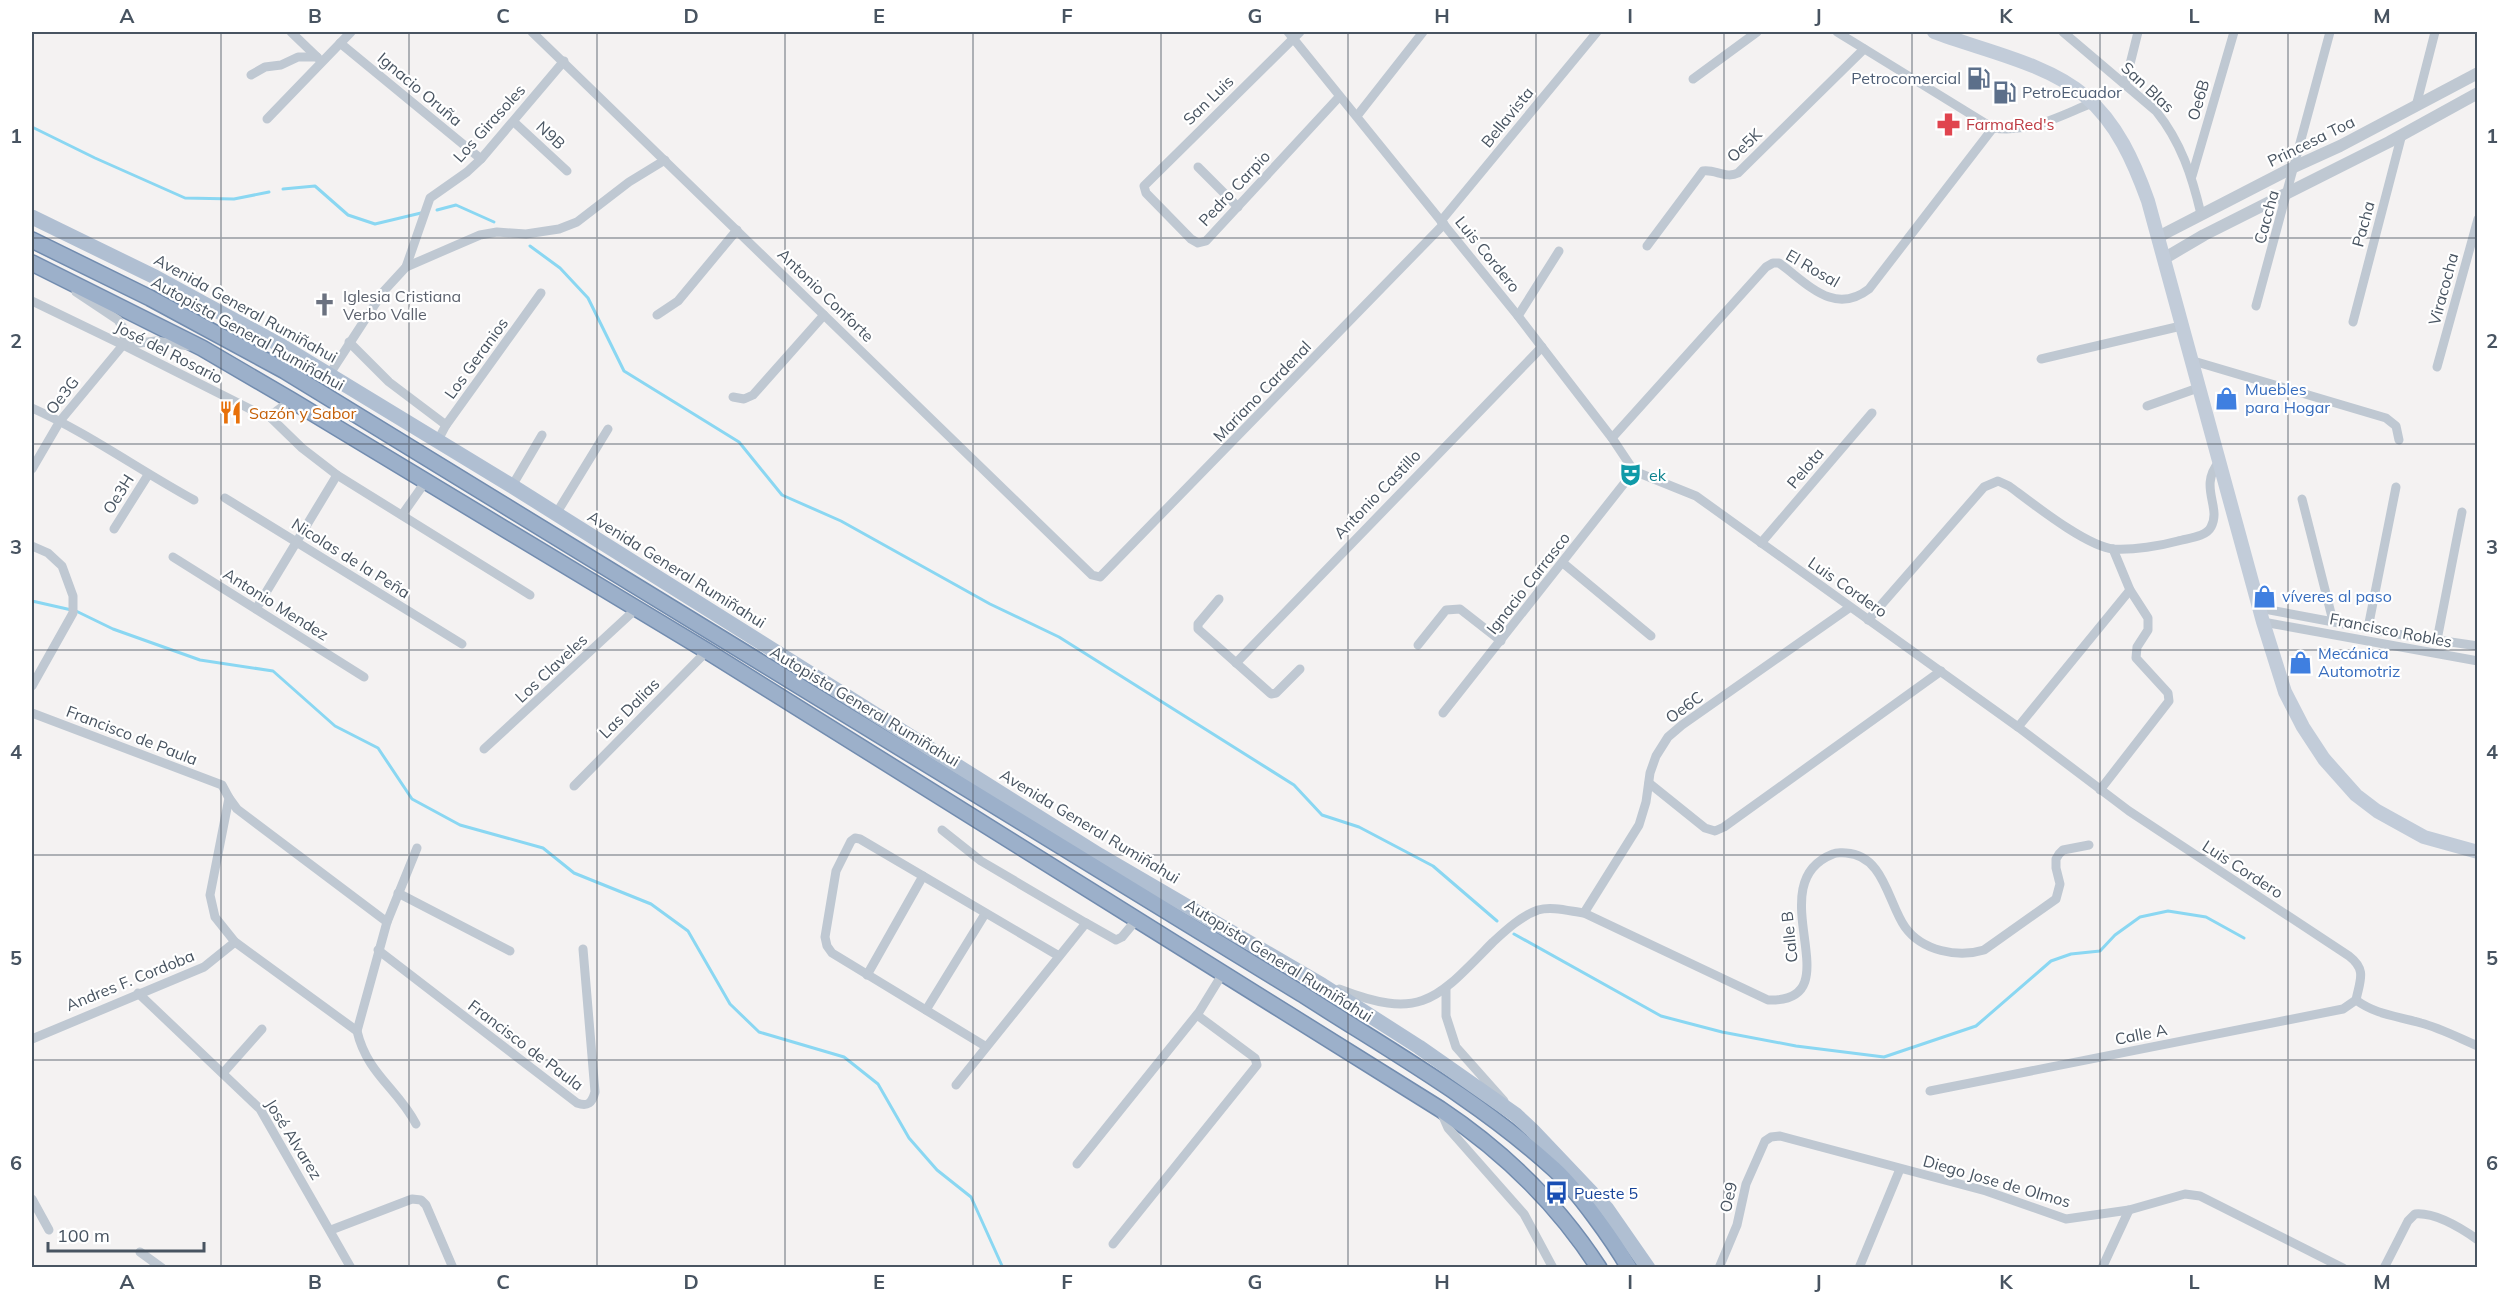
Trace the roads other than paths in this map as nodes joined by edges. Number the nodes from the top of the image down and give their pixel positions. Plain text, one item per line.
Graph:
1 (291, 32) edge
2 (351, 32) edge
3 (532, 32) edge
4 (1423, 32) edge
5 (1597, 32) edge
6 (1757, 32) edge
7 (1837, 32) edge
8 (1934, 32) edge
9 (2063, 32) edge
10 (2138, 32) edge
11 (2234, 32) edge
12 (2330, 32) edge
13 (2435, 32) edge
14 (1294, 34) edge
15 (340, 43) junction
16 (1864, 49) junction
17 (319, 59) junction
18 (564, 61) junction
19 (2478, 73) edge
20 (251, 75) dead end
21 (1693, 79) dead end
22 (2125, 84) junction
23 (2478, 93) edge
24 (1339, 97) junction
25 (2092, 103) junction
26 (2416, 106) junction
27 (1357, 116) junction
28 (267, 119) dead end
29 (514, 122) junction
30 (1993, 128) junction
31 (2402, 134) junction
32 (481, 159) junction
33 (665, 160) junction
34 (2296, 166) junction
35 (1198, 167) dead end
36 (567, 171) dead end
37 (2192, 176) junction
38 (1146, 193) joint
39 (2288, 194) junction
40 (1238, 207) junction
41 (2201, 214) junction
42 (32, 218) edge
43 (2478, 219) edge
44 (1443, 223) junction
45 (737, 230) junction
46 (2158, 237) junction
47 (32, 240) edge
48 (1647, 246) dead end
49 (1559, 251) dead end
50 (2165, 258) junction
51 (32, 263) edge
52 (406, 267) junction
53 (541, 293) dead end
54 (32, 301) edge
55 (2256, 306) dead end
56 (657, 315) dead end
57 (824, 315) junction
58 (1518, 316) junction
59 (2353, 322) dead end
60 (2181, 326) junction
61 (349, 342) junction
62 (123, 345) junction
63 (1542, 347) junction
64 (202, 348) junction
65 (2041, 359) dead end
66 (2190, 360) junction
67 (2437, 367) dead end
68 (329, 375) junction
69 (2198, 388) junction
70 (733, 397) dead end
71 (291, 400) junction
72 (2147, 406) dead end
73 (32, 408) edge
74 (1872, 413) dead end
75 (268, 415) junction
76 (60, 421) junction
77 (446, 425) junction
78 (608, 429) dead end
79 (542, 435) dead end
80 (1612, 438) junction
81 (2399, 440) dead end
82 (437, 442) junction
83 (2219, 462) junction
84 (32, 469) edge
85 (1634, 471) junction
86 (148, 475) junction
87 (337, 476) junction
88 (426, 481) junction
89 (512, 486) junction
90 (2396, 487) dead end
91 (225, 498) dead end
92 (2302, 499) dead end
93 (194, 500) dead end
94 (2462, 512) dead end
95 (556, 514) junction
96 (402, 515) junction
97 (114, 529) dead end
98 (297, 542) junction
99 (1761, 543) junction
100 (32, 546) edge
101 (2113, 549) junction
102 (173, 557) dead end
103 (1563, 563) junction
104 (1100, 577) joint
105 (2130, 590) junction
106 (530, 595) dead end
107 (1219, 599) dead end
108 (637, 608) junction
109 (1849, 608) junction
110 (256, 609) junction
111 (2261, 615) junction
112 (1868, 620) junction
113 (2333, 621) junction
114 (2368, 628) junction
115 (1651, 636) dead end
116 (2437, 640) junction
117 (1502, 641) junction
118 (462, 644) dead end
119 (1418, 645) dead end
120 (2478, 646) edge
121 (707, 651) junction
122 (2478, 661) edge
123 (1236, 663) junction
124 (1300, 669) dead end
125 (1941, 671) junction
126 (364, 677) dead end
127 (32, 686) edge
128 (32, 713) edge
129 (1443, 713) dead end
130 (2018, 727) junction
131 (484, 749) dead end
132 (1649, 783) junction
133 (574, 786) dead end
134 (2100, 790) junction
135 (229, 798) junction
136 (942, 830) dead end
137 (2089, 845) dead end
138 (417, 848) dead end
139 (2478, 852) edge
140 (923, 876) junction
141 (398, 893) junction
142 (1584, 913) junction
143 (985, 914) junction
144 (1137, 919) junction
145 (387, 922) junction
146 (1086, 923) junction
147 (235, 942) junction
148 (584, 949) dead end
149 (378, 950) junction
150 (510, 951) dead end
151 (1059, 956) junction
152 (1223, 973) junction
153 (867, 975) junction
154 (1322, 986) junction
155 (1446, 989) junction
156 (138, 993) junction
157 (2356, 1000) junction
158 (926, 1010) junction
159 (1197, 1015) junction
160 (262, 1029) dead end
161 (357, 1031) junction
162 (32, 1038) edge
163 (985, 1046) junction
164 (2478, 1046) edge
165 (223, 1073) junction
166 (956, 1085) dead end
167 (1930, 1091) dead end
168 (1440, 1109) junction
169 (1516, 1114) junction
170 (416, 1124) dead end
171 (1771, 1137) joint
172 (1077, 1164) dead end
173 (1900, 1169) junction
174 (32, 1199) edge
175 (2129, 1210) junction
176 (49, 1230) dead end
177 (331, 1230) junction
178 (2478, 1240) edge
179 (1113, 1244) dead end
180 (140, 1252) dead end
181 (1648, 1267) edge
182 (162, 1268) edge
183 (351, 1268) edge
184 (453, 1268) edge
185 (1552, 1268) edge
186 (1599, 1268) edge
187 (1629, 1268) edge
188 (1719, 1268) edge
189 (1859, 1268) edge
190 (2102, 1268) edge
191 (2343, 1268) edge
192 (2384, 1268) edge

1 - 17 street
2 - 15 street
3 - 18 street, Antonio Conforte
4 - 27 street
5 - 44 street, Bellavista
6 - 21 street
7 - 16 street
8 - 25 main road
9 - 22 street, San Blas
10 - 22 street
11 - 37 street, Oe6B
12 - 34 street, Caccha
13 - 26 street
14 - 24 street, Luis Cordero
14 - 38 street, San Luis
15 - 17 street
15 - 32 street, Ignacio Oruña
16 - 30 street
16 - 48 street, Oe5K
17 - 20 street
17 - 28 street
18 - 29 street, Los Girasoles
18 - 33 street, Antonio Conforte
19 - 26 street, Princesa Toa
22 - 37 street, San Blas
23 - 31 street
24 - 27 street, Luis Cordero
24 - 40 street, Pedro Carpio
25 - 30 street
25 - 46 main road
26 - 34 street, Princesa Toa
27 - 44 street, Luis Cordero
29 - 32 street, Los Girasoles
29 - 36 street, N9B
30 - 80 street, El Rosal
31 - 39 street
31 - 59 street, Pacha
32 - 52 street, Los Girasoles
33 - 45 street, Antonio Conforte
33 - 52 street, Los Girasoles
34 - 39 street, Caccha
34 - 41 street, Princesa Toa
35 - 40 street
37 - 41 street, San Blas
38 - 40 street, Pedro Carpio
39 - 50 street
39 - 55 street, Caccha
41 - 46 street, Princesa Toa
42 - 68 main road, Avenida General Rumiñahui
43 - 67 street, Viracocha
44 - 58 street, Luis Cordero
44 - 104 street, Mariano Cardenal
45 - 56 street
45 - 57 street, Antonio Conforte
46 - 50 main road
47 - 187 highway, Autopista General Rumiñahui
49 - 58 street
50 - 60 main road
51 - 62 street
51 - 64 highway
52 - 61 street, Los Girasoles
53 - 77 street, Los Geranios
54 - 62 street, José del Rosario
57 - 70 street
57 - 104 street, Antonio Conforte
58 - 63 street, Luis Cordero
60 - 65 street
60 - 66 main road
61 - 68 street, Los Girasoles
61 - 77 street
62 - 64 street
62 - 75 street, José del Rosario
62 - 76 street, Oe3G
63 - 80 street, Luis Cordero
63 - 123 street, Antonio Castillo
64 - 71 highway
66 - 69 main road
66 - 81 street
68 - 82 main road, Avenida General Rumiñahui
69 - 72 street
69 - 83 main road
71 - 75 street
71 - 88 highway
73 - 76 street
74 - 99 street, Pelota
75 - 87 street
76 - 84 street, Oe3G
76 - 86 street
77 - 82 street, Los Geranios
78 - 95 street
79 - 89 street
80 - 85 street, Luis Cordero
82 - 89 main road, Avenida General Rumiñahui
83 - 101 street
83 - 111 main road
85 - 99 street, Luis Cordero
85 - 103 street, Ignacio Carrasco
86 - 93 street
86 - 97 street, Oe3H
87 - 96 street
87 - 98 street
88 - 96 street
88 - 108 highway
89 - 95 main road, Avenida General Rumiñahui
90 - 114 street
91 - 98 street, Nicolas de la Peña
92 - 113 street
94 - 116 street
95 - 154 main road, Avenida General Rumiñahui
96 - 106 street
98 - 110 street
98 - 118 street, Nicolas de la Peña
99 - 109 street, Luis Cordero
100 - 127 street
101 - 105 street
101 - 112 street
102 - 110 street, Antonio Mendez
103 - 115 street
103 - 117 street, Ignacio Carrasco
105 - 130 street
105 - 134 street
107 - 123 street
108 - 121 highway
108 - 131 street, Los Claveles
109 - 112 street, Luis Cordero
109 - 132 street, Oe6C
110 - 126 street, Antonio Mendez
111 - 113 street
111 - 122 street, Francisco Robles
111 - 139 main road
112 - 125 street, Luis Cordero
113 - 114 street
114 - 116 street
116 - 120 street
117 - 119 street
117 - 129 street, Ignacio Carrasco
121 - 133 street, Las Dalias
121 - 144 highway
123 - 124 street
125 - 130 street, Luis Cordero
125 - 132 street
128 - 135 street, Francisco de Paula
130 - 134 street, Luis Cordero
132 - 142 street, Oe6C
134 - 157 street, Luis Cordero
135 - 145 street
135 - 147 street
136 - 146 street
137 - 142 street, Calle B
138 - 141 street
140 - 143 street
140 - 153 street
140 - 153 street
141 - 145 street
141 - 150 street
142 - 155 street, Calle B
143 - 151 street
143 - 158 street
144 - 146 street
144 - 152 highway
145 - 149 street
146 - 151 street
147 - 156 street, Andres F. Cordoba
147 - 161 street
148 - 149 street, Francisco de Paula
149 - 161 street
151 - 163 street
152 - 159 street
152 - 168 highway
153 - 158 street
154 - 155 street, Calle B
154 - 169 main road, Avenida General Rumiñahui
155 - 169 street
156 - 162 street, Andres F. Cordoba
156 - 165 street, José Alvarez
157 - 164 street
157 - 167 street, Calle A
158 - 163 street
159 - 172 street
159 - 179 street
160 - 165 street
161 - 170 street
163 - 166 street
165 - 177 street, José Alvarez
168 - 185 street
168 - 186 highway
169 - 181 main road, Avenida General Rumiñahui
171 - 173 street, Diego Jose de Olmos
171 - 188 street, Oe9
173 - 175 street, Diego Jose de Olmos
173 - 189 street
174 - 176 street
175 - 190 street
175 - 191 street, Diego Jose de Olmos
177 - 183 street, José Alvarez
177 - 184 street
178 - 192 street
180 - 182 street

